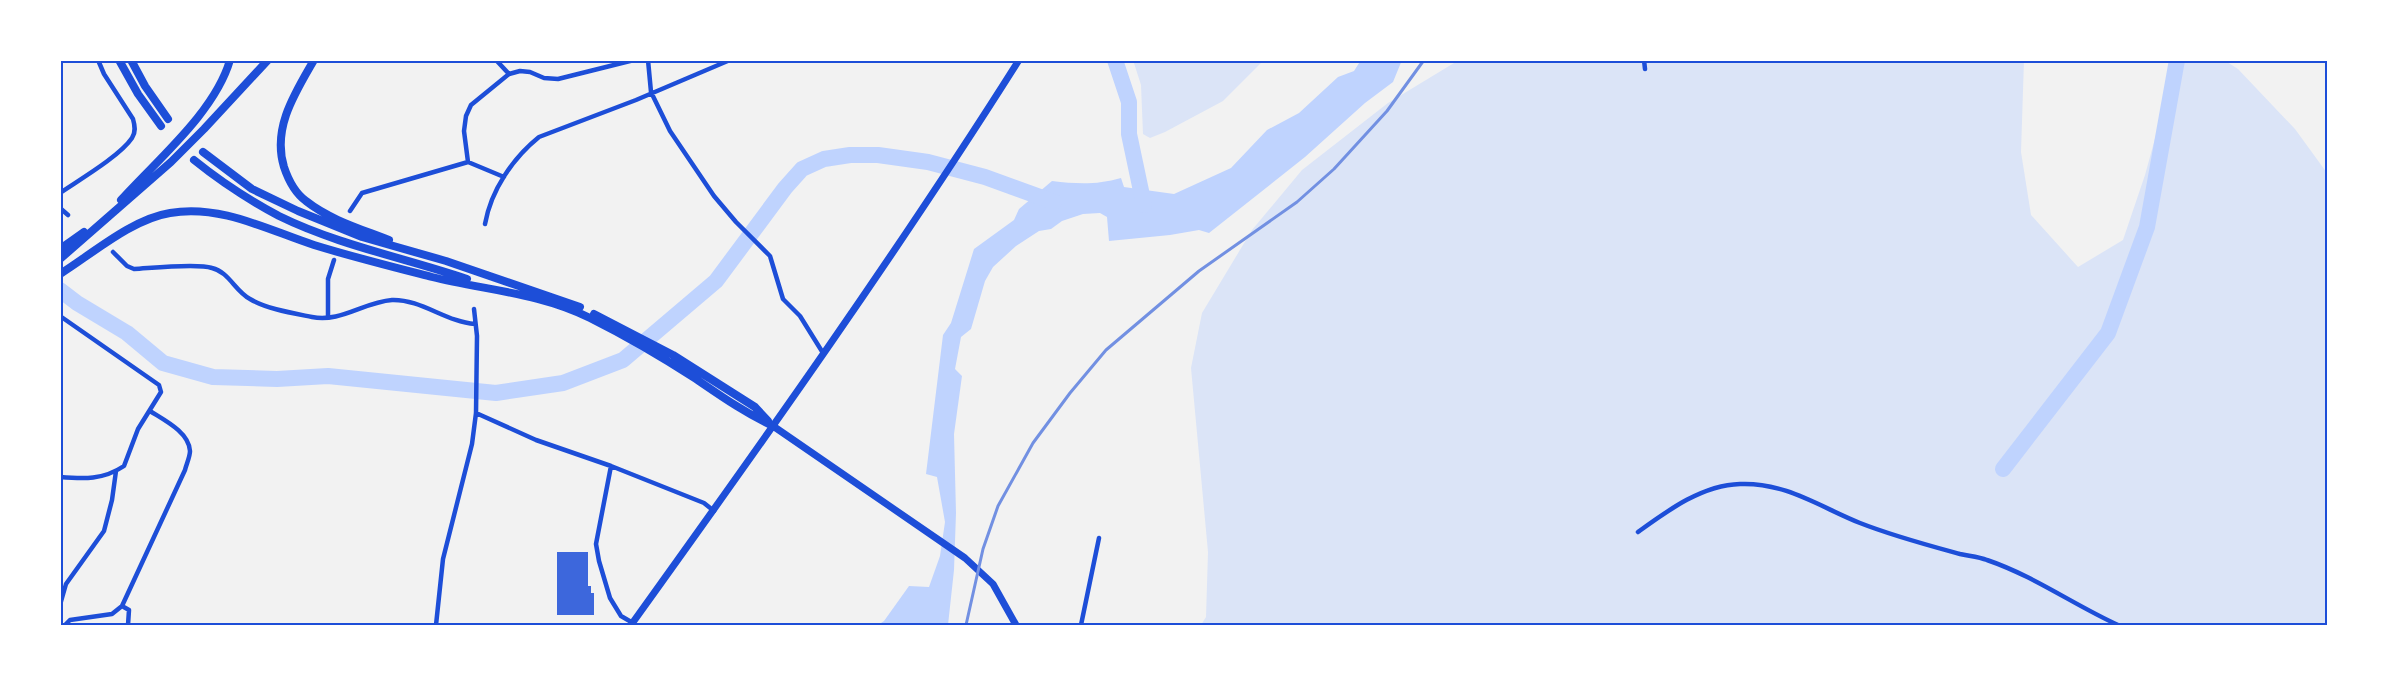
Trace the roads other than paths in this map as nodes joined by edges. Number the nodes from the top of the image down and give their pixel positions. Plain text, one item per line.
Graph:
1 (98, 60) edge
2 (119, 60) edge
3 (131, 60) edge
4 (230, 60) edge
5 (268, 60) edge
6 (314, 60) edge
7 (496, 60) edge
8 (634, 60) edge
9 (648, 60) edge
10 (730, 60) edge
11 (1019, 60) edge
12 (1644, 60) edge
13 (1645, 69) dead end
14 (509, 74) junction
15 (651, 92) junction
16 (203, 152) dead end
17 (194, 160) dead end
18 (468, 162) junction
19 (504, 177) junction
20 (60, 193) edge
21 (60, 208) edge
22 (350, 211) dead end
23 (68, 215) dead end
24 (106, 218) junction
25 (485, 224) dead end
26 (65, 249) edge
27 (113, 252) dead end
28 (60, 259) edge
29 (334, 260) dead end
30 (446, 261) junction
31 (60, 274) edge
32 (502, 291) junction
33 (474, 309) dead end
34 (60, 316) edge
35 (592, 316) junction
36 (328, 317) junction
37 (475, 324) junction
38 (823, 353) junction
39 (150, 411) junction
40 (476, 413) junction
41 (773, 426) junction
42 (611, 466) junction
43 (116, 471) junction
44 (60, 477) edge
45 (714, 511) junction
46 (1638, 532) dead end
47 (1099, 538) dead end
48 (60, 605) edge
49 (122, 606) junction
50 (632, 624) edge
51 (65, 625) edge
52 (128, 625) edge
53 (436, 625) edge
54 (1016, 625) edge
55 (1081, 625) edge
56 (2118, 625) edge

1 - 20 street
2 - 3 highway
4 - 24 highway
5 - 24 highway
6 - 30 highway
7 - 14 street
8 - 14 street
9 - 15 street
10 - 15 street
11 - 38 main road
12 - 13 street
14 - 18 street
15 - 19 street
15 - 38 street
16 - 30 highway
17 - 32 highway
18 - 19 street
18 - 22 street
19 - 25 street
21 - 23 street
24 - 26 highway
26 - 28 highway
27 - 36 street
29 - 36 street
30 - 35 highway
31 - 32 highway
32 - 35 highway
33 - 37 street
34 - 39 street
35 - 41 highway
36 - 37 street
37 - 40 street
38 - 41 main road
39 - 43 street
39 - 49 street
40 - 42 street
40 - 53 street
41 - 45 main road
41 - 54 main road
42 - 45 street
42 - 50 street
43 - 44 street
43 - 48 street
45 - 50 main road
46 - 56 street
47 - 55 street
49 - 51 street
49 - 52 street

